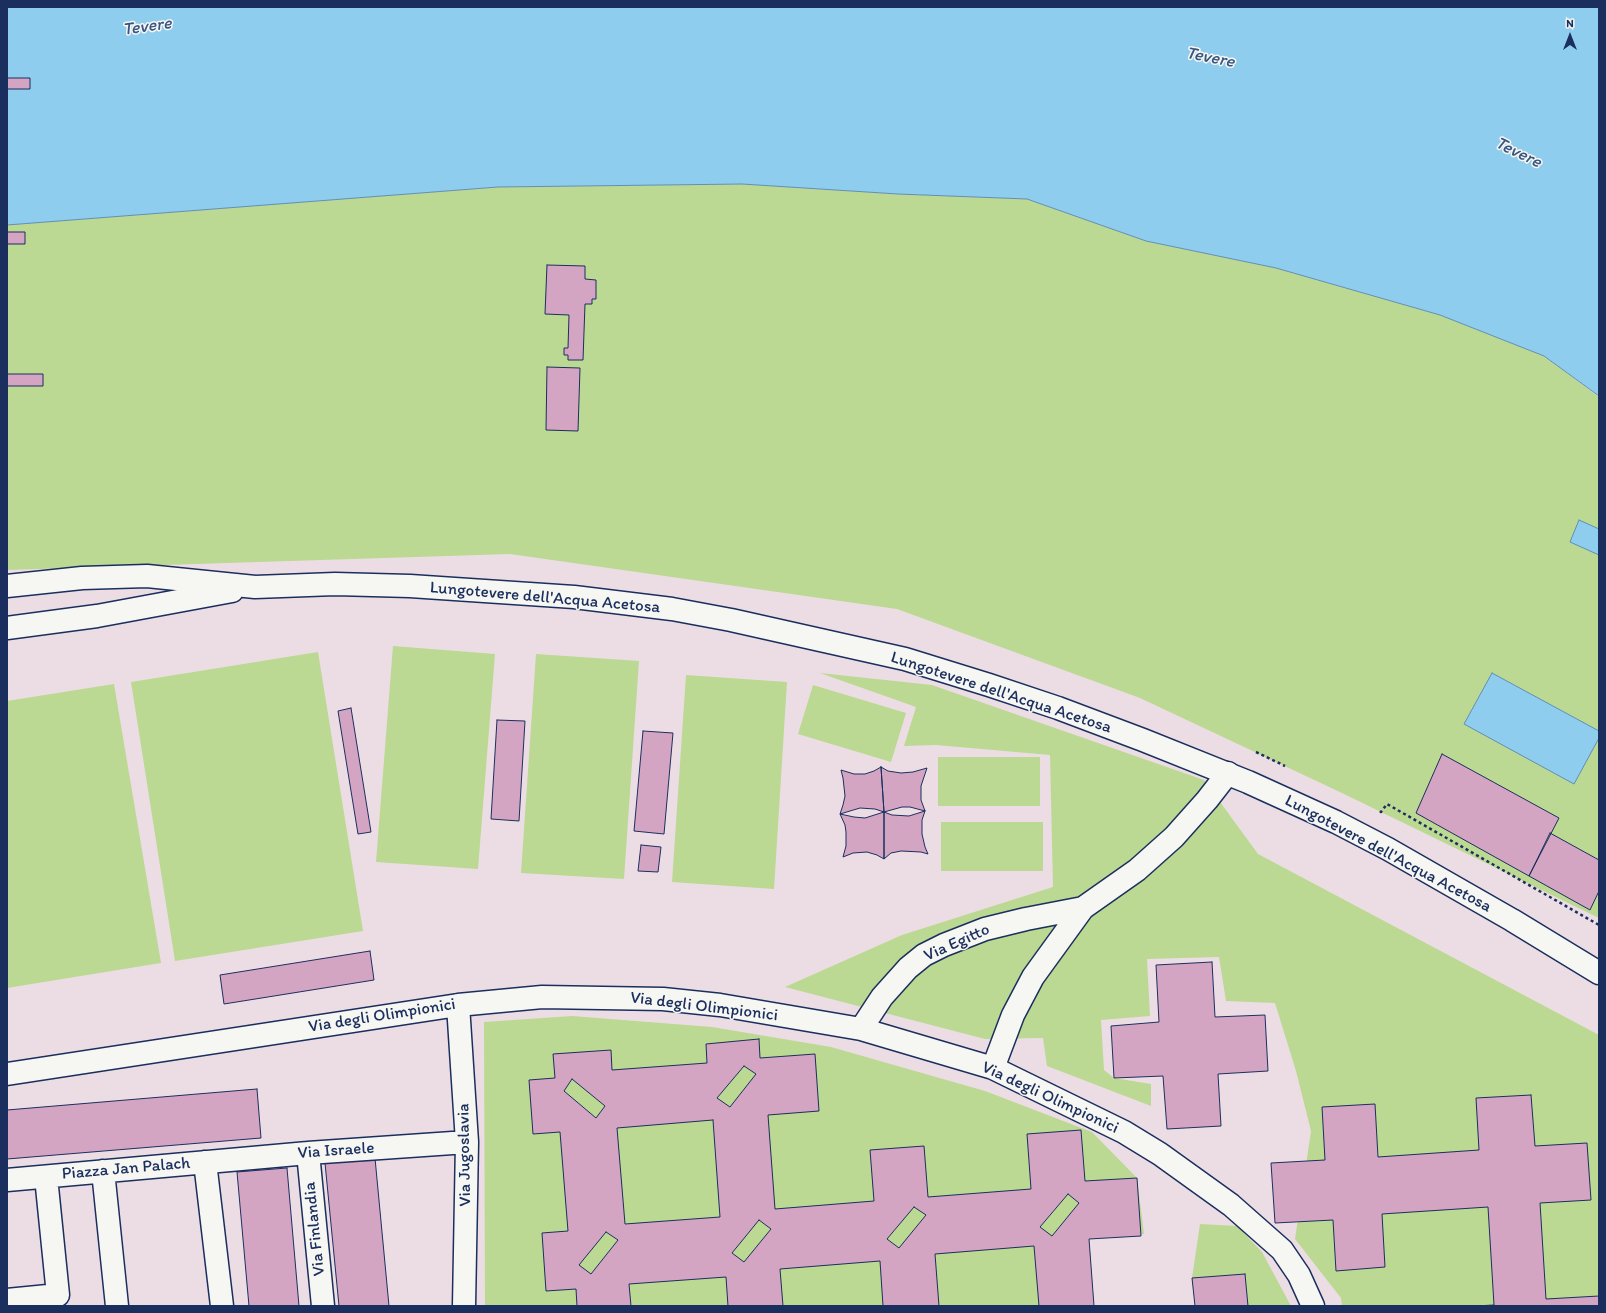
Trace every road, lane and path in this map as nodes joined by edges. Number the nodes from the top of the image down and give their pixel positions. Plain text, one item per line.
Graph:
1 (7, 586) edge
2 (255, 587) junction
3 (7, 628) edge
4 (1256, 752) dead end
5 (1261, 754) dead end
6 (1228, 773) junction
7 (1381, 812) dead end
8 (1083, 908) junction
9 (1599, 926) edge
10 (1599, 973) edge
11 (458, 1004) junction
12 (861, 1029) junction
13 (993, 1068) junction
14 (7, 1074) edge
15 (467, 1142) junction
16 (308, 1153) junction
17 (205, 1162) junction
18 (103, 1171) junction
19 (46, 1177) junction
20 (7, 1180) edge
21 (7, 1300) edge
22 (59, 1301) edge
23 (117, 1306) edge
24 (222, 1306) edge
25 (323, 1306) edge
26 (464, 1306) edge
27 (1313, 1306) edge

1 - 2 street, Lungotevere dell'Acqua Acetosa
2 - 3 street, Lungotevere dell'Acqua Acetosa
2 - 6 street, Lungotevere dell'Acqua Acetosa
4 - 5 path
6 - 8 street, Via Egitto
6 - 10 street, Lungotevere dell'Acqua Acetosa
7 - 9 path
8 - 12 street, Via Egitto
8 - 13 street, Via Egitto
11 - 12 street, Via degli Olimpionici
11 - 14 street, Via degli Olimpionici
11 - 15 street, Via Jugoslavia
12 - 13 street, Via degli Olimpionici
13 - 27 street, Via degli Olimpionici
15 - 16 street, Via Israele
15 - 26 street, Via Jugoslavia
16 - 17 street, Via Israele
16 - 25 street, Via Finlandia
17 - 18 street, Piazza Jan Palach
17 - 24 street, Piazza Jan Palach
18 - 19 street, Piazza Jan Palach
18 - 23 street
19 - 20 street, Piazza Jan Palach
19 - 22 street, Piazza Jan Palach
21 - 22 street, Piazza Jan Palach

